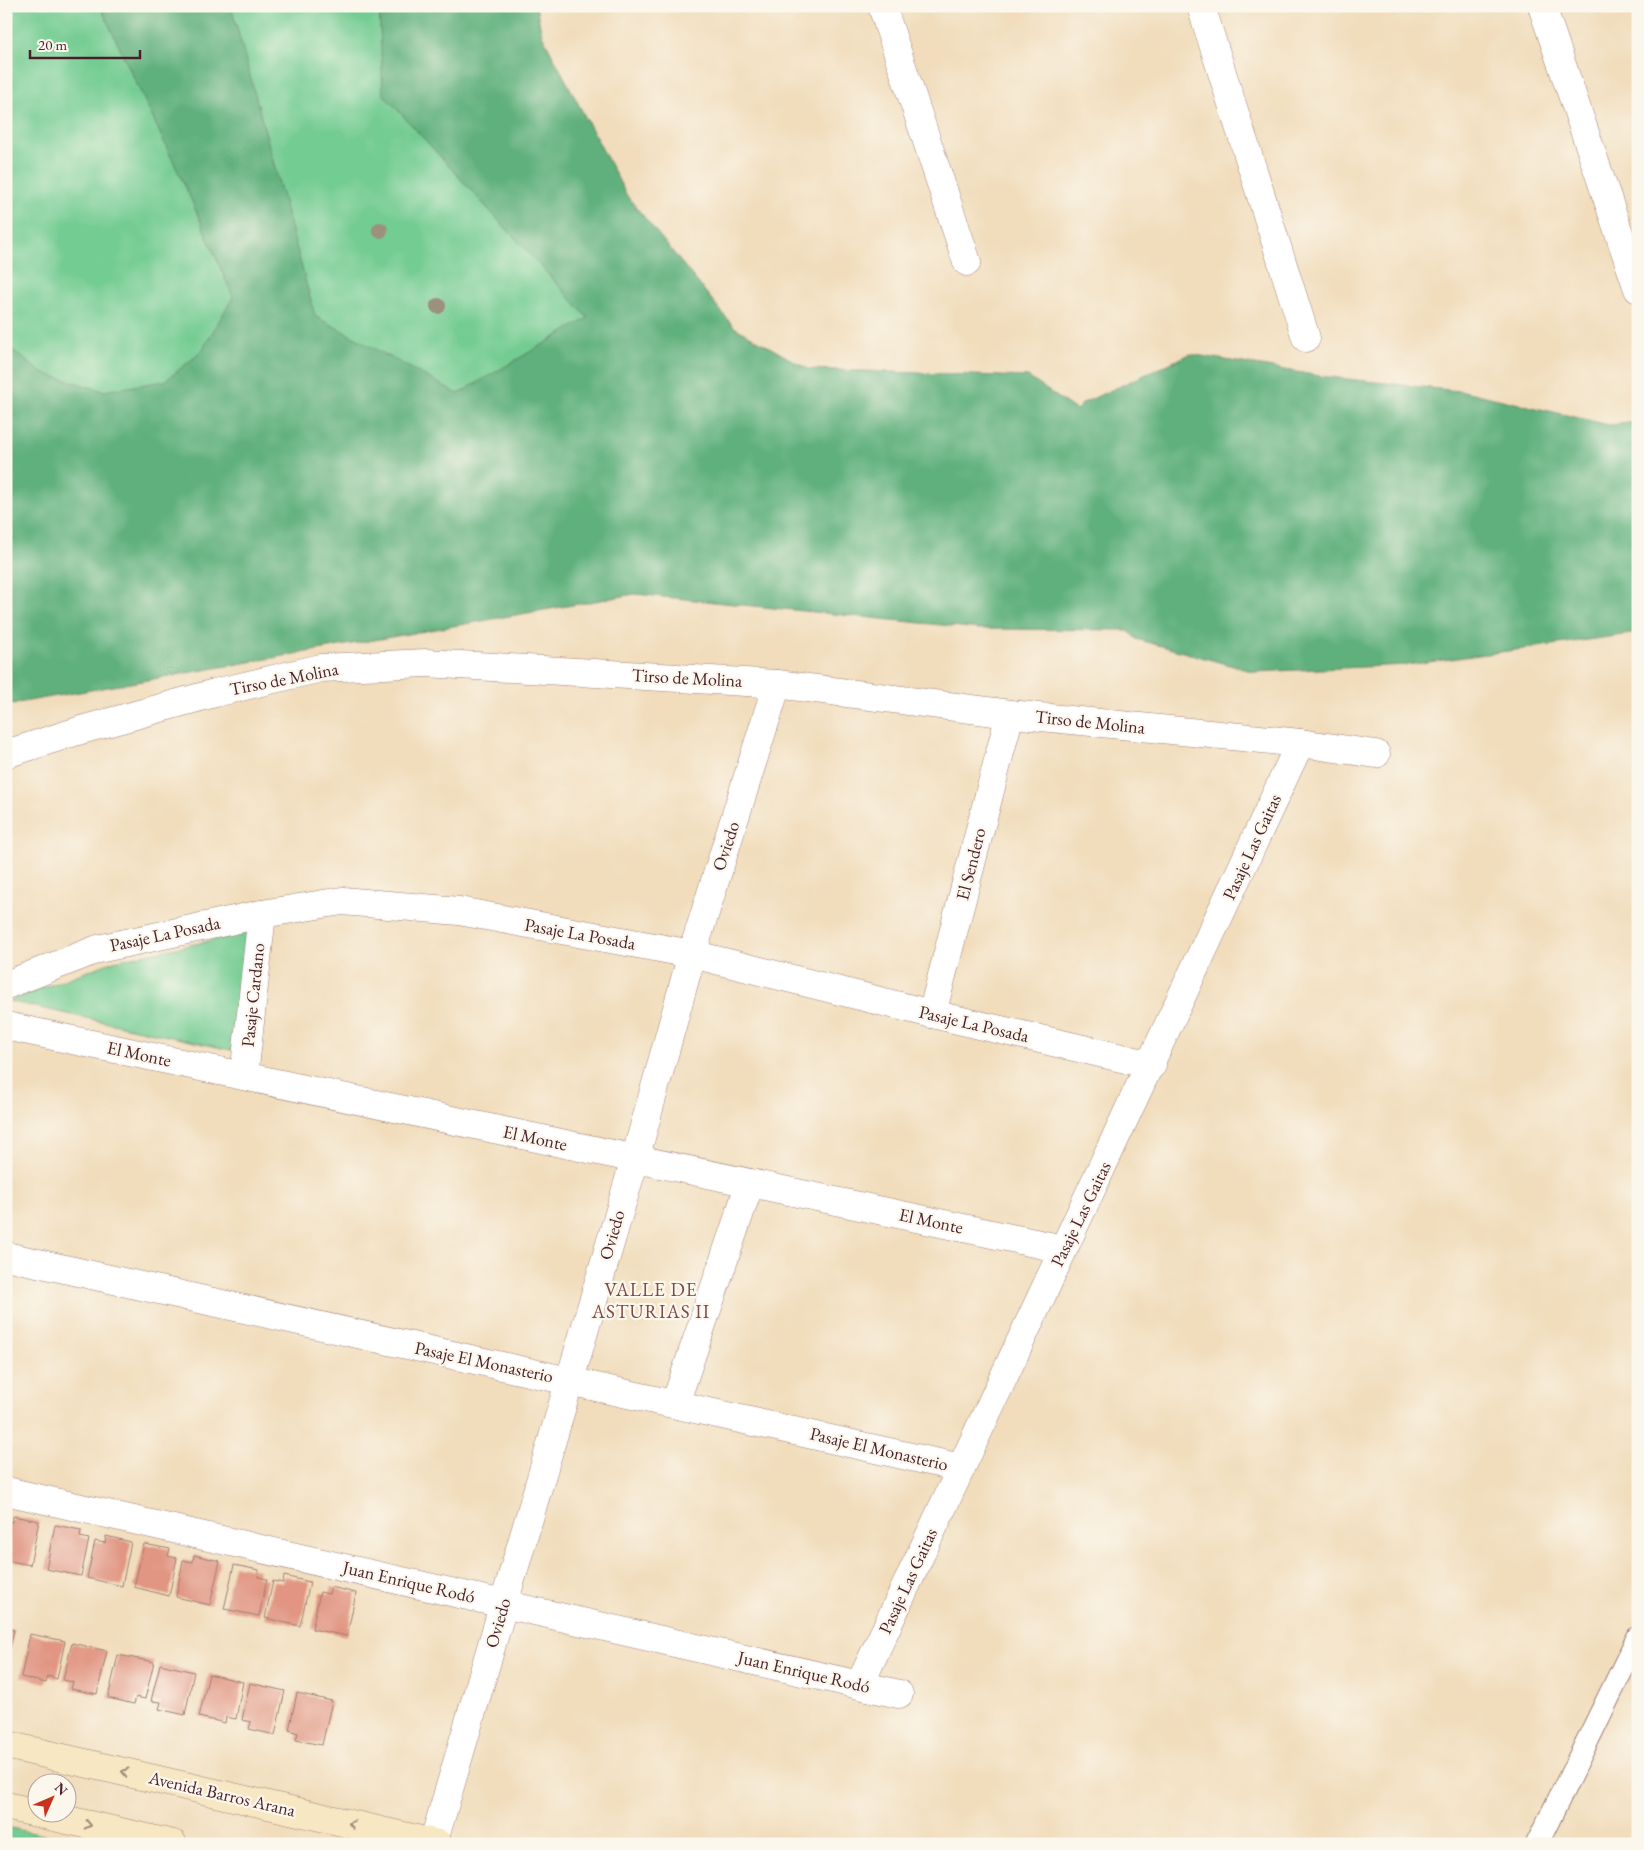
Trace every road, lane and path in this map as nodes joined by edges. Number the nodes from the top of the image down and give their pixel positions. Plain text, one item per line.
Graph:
1 (882, 6) edge
2 (1201, 6) edge
3 (1542, 6) edge
4 (967, 262) dead end
5 (1638, 289) edge
6 (1306, 338) dead end
7 (777, 684) junction
8 (1010, 714) junction
9 (1300, 744) junction
10 (6, 754) edge
11 (1376, 754) dead end
12 (262, 914) junction
13 (692, 954) junction
14 (6, 985) edge
15 (932, 1014) junction
16 (6, 1026) edge
17 (1152, 1065) junction
18 (244, 1076) junction
19 (634, 1159) junction
20 (750, 1183) junction
21 (1063, 1250) junction
22 (6, 1256) edge
23 (569, 1380) junction
24 (675, 1404) junction
25 (961, 1468) junction
26 (6, 1491) edge
27 (503, 1604) junction
28 (1638, 1637) edge
29 (860, 1684) junction
30 (899, 1694) dead end
31 (6, 1745) edge
32 (6, 1806) edge
33 (435, 1843) edge
34 (173, 1844) edge
35 (1537, 1844) edge

1 - 4 street
2 - 6 street
3 - 5 street
7 - 8 street, Tirso de Molina
7 - 10 street, Tirso de Molina
7 - 13 street, Oviedo
8 - 9 street, Tirso de Molina
8 - 15 street, El Sendero
9 - 11 street, Tirso de Molina
9 - 17 street, Pasaje Las Gaitas
12 - 13 street, Pasaje La Posada
12 - 14 street, Pasaje La Posada
12 - 18 street, Pasaje Cardano
13 - 15 street, Pasaje La Posada
13 - 19 street, Oviedo
15 - 17 street, Pasaje La Posada
16 - 18 street, El Monte
17 - 21 street, Pasaje Las Gaitas
18 - 19 street, El Monte
19 - 20 street, El Monte
19 - 23 street, Oviedo
20 - 21 street, El Monte
20 - 24 street
21 - 25 street, Pasaje Las Gaitas
22 - 23 street, Pasaje El Monasterio
23 - 24 street, Pasaje El Monasterio
23 - 27 street, Oviedo
24 - 25 street, Pasaje El Monasterio
25 - 29 street, Pasaje Las Gaitas
26 - 27 street, Juan Enrique Rodó
27 - 29 street, Juan Enrique Rodó
27 - 33 street, Oviedo
28 - 35 lane
29 - 30 street, Juan Enrique Rodó
33 -> 31 main road, Avenida Barros Arana
32 -> 34 main road

